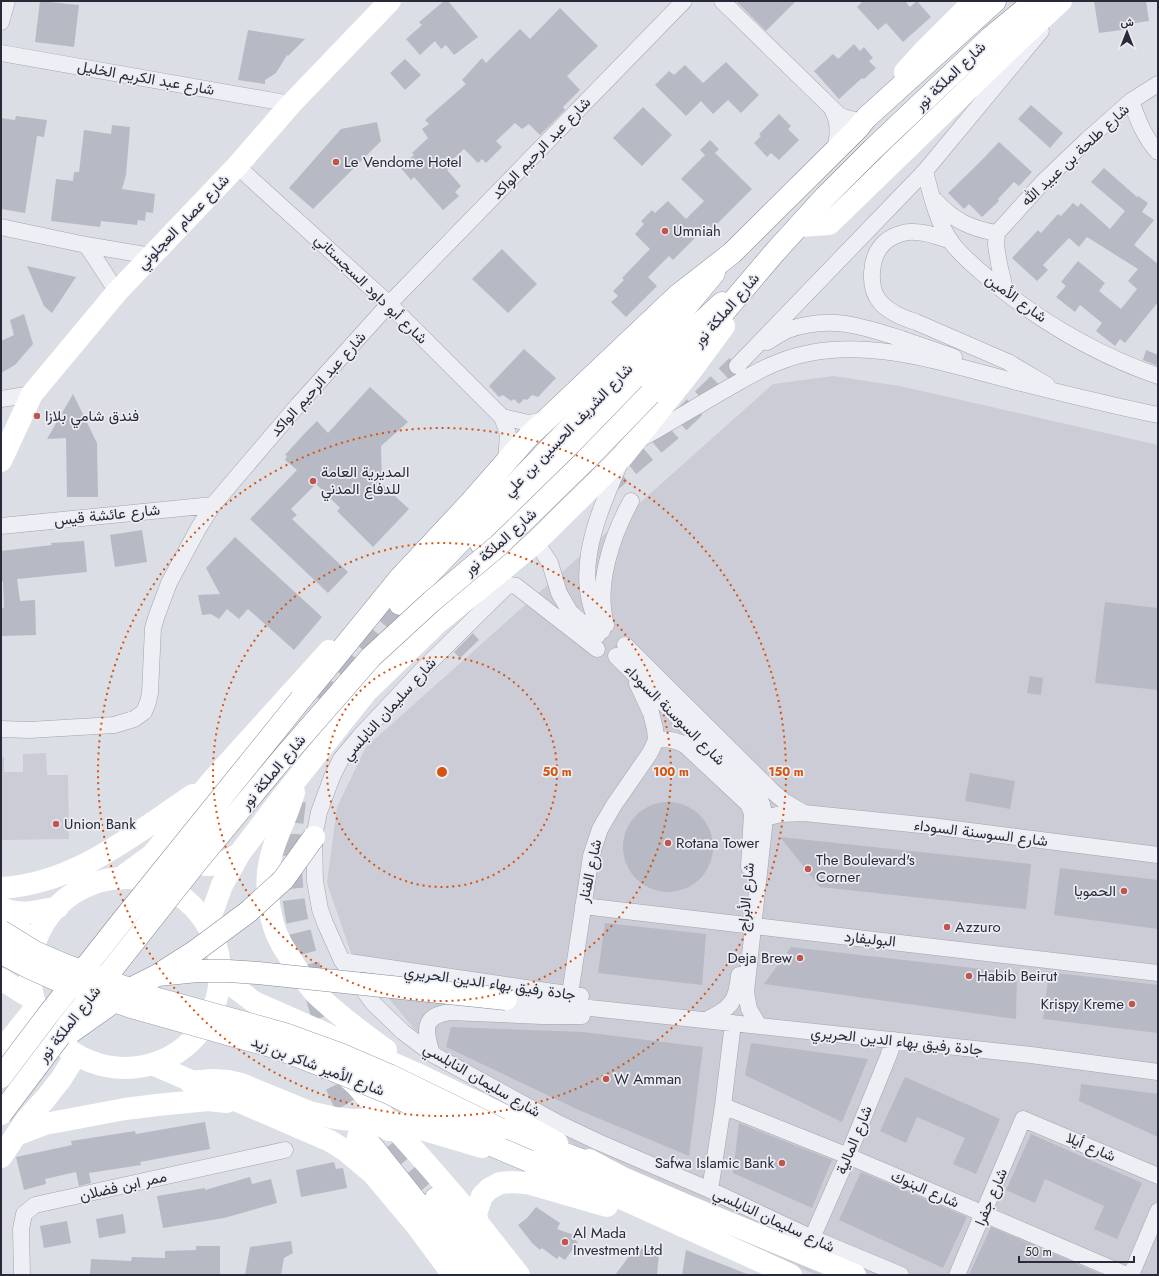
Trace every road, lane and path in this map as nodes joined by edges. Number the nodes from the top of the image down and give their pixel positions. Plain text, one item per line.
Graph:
1 (7, 1) edge
2 (390, 1) edge
3 (684, 1) edge
4 (722, 1) edge
5 (974, 1) edge
6 (995, 1) edge
7 (1035, 1) edge
8 (1061, 1) edge
9 (1066, 1) edge
10 (1, 22) edge
11 (1, 53) edge
12 (1158, 84) edge
13 (1131, 101) junction
14 (291, 104) junction
15 (832, 109) junction
16 (866, 118) junction
17 (835, 150) junction
18 (1158, 152) edge
19 (237, 166) junction
20 (925, 171) junction
21 (931, 195) junction
22 (799, 226) junction
23 (1, 227) edge
24 (998, 233) junction
25 (951, 241) junction
26 (86, 246) junction
27 (777, 250) junction
28 (732, 253) junction
29 (151, 256) junction
30 (116, 292) junction
31 (1006, 292) junction
32 (389, 304) junction
33 (1158, 376) edge
34 (1058, 392) junction
35 (32, 394) junction
36 (1, 399) edge
37 (1158, 415) edge
38 (502, 417) junction
39 (546, 420) junction
40 (6, 434) edge
41 (628, 450) junction
42 (1, 461) edge
43 (506, 462) junction
44 (631, 501) dead end
45 (214, 505) junction
46 (1, 526) edge
47 (536, 542) junction
48 (481, 544) dead end
49 (400, 578) junction
50 (400, 604) tunnel mouth
51 (601, 636) junction
52 (621, 651) junction
53 (632, 672) junction
54 (1, 729) edge
55 (656, 740) junction
56 (298, 776) junction
57 (209, 784) junction
58 (188, 813) junction
59 (804, 813) junction
60 (765, 818) junction
61 (314, 837) junction
62 (240, 853) junction
63 (1158, 855) edge
64 (119, 879) junction
65 (1, 888) edge
66 (583, 906) junction
67 (58, 907) junction
68 (5, 909) edge
69 (206, 923) junction
70 (748, 925) junction
71 (1, 931) edge
72 (1, 953) edge
73 (342, 961) junction
74 (1, 965) edge
75 (1158, 973) edge
76 (158, 975) junction
77 (221, 976) junction
78 (1, 979) edge
79 (570, 994) junction
80 (506, 999) joint
81 (254, 1002) junction
82 (35, 1004) junction
83 (618, 1011) junction
84 (636, 1013) junction
85 (706, 1020) junction
86 (733, 1023) junction
87 (760, 1026) junction
88 (894, 1040) junction
89 (51, 1047) junction
90 (1, 1051) edge
91 (432, 1054) junction
92 (76, 1055) junction
93 (152, 1064) junction
94 (1158, 1072) edge
95 (415, 1073) junction
96 (1, 1074) edge
97 (1, 1078) edge
98 (190, 1082) junction
99 (245, 1104) junction
100 (723, 1106) junction
101 (1, 1114) edge
102 (1023, 1118) joint
103 (21, 1127) junction
104 (407, 1142) junction
105 (371, 1145) tunnel mouth
106 (285, 1150) dead end
107 (848, 1156) junction
108 (1, 1157) edge
109 (529, 1161) junction
110 (606, 1169) junction
111 (371, 1172) junction
112 (1158, 1176) edge
113 (710, 1190) junction
114 (436, 1198) tunnel mouth
115 (1158, 1211) edge
116 (984, 1214) junction
117 (478, 1223) junction
118 (706, 1237) junction
119 (812, 1238) junction
120 (22, 1275) edge
121 (452, 1275) edge
122 (475, 1275) edge
123 (497, 1275) edge
124 (519, 1275) edge
125 (791, 1275) edge
126 (855, 1275) edge
127 (901, 1275) edge
128 (957, 1275) edge
129 (1127, 1275) edge
130 (1131, 1275) edge

1 - 10 street
2 - 14 main road, شارع عصام العجلوني
3 - 32 street, شارع عبد الرحيم الواكد
4 - 15 street
5 - 16 main road
6 - 16 main road, شارع الملكة نور
7 - 22 main road, شارع الملكة نور
8 - 22 main road
9 - 20 street
11 - 14 street, شارع عبد الكريم الخليل
12 - 13 street, شارع طلحة بن عبيد الله
13 - 18 street
13 - 24 street, شارع طلحة بن عبيد الله
14 - 19 main road, شارع عصام العجلوني
15 - 16 street
15 - 17 street
16 - 17 main road, شارع الملكة نور
17 - 28 main road, شارع الملكة نور
19 - 29 main road, شارع عصام العجلوني
19 - 32 street, شارع أبو داود السجستاني
20 - 21 street, شارع الأمين
20 - 34 street
21 - 24 street
21 - 25 street, شارع الأمين
22 - 27 main road, شارع الملكة نور
23 - 26 street
24 - 31 street
25 - 31 street, شارع الأمين
25 - 34 street
26 - 29 street
26 - 30 street
27 - 41 main road
27 - 48 main road, شارع الشريف الحسين بن علي
27 - 89 main road, شارع الملكة نور, bridge
28 - 39 main road, شارع الملكة نور
28 - 50 main road, شارع الشريف الحسين بن علي
29 - 30 main road, شارع عصام العجلوني
30 - 35 main road, شارع عصام العجلوني
31 - 33 street, شارع الأمين
32 - 38 street, شارع أبو داود السجستاني
32 - 45 street, شارع عبد الرحيم الواكد
34 - 37 street
34 - 41 street
35 - 36 street
35 - 40 main road, شارع عصام العجلوني
38 - 39 street
38 - 43 street
39 - 43 main road, شارع الملكة نور
40 - 42 main road, شارع عصام العجلوني
41 - 47 main road
41 - 51 street
43 - 49 main road, شارع الملكة نور
44 - 51 street
45 - 46 street, شارع عائشة قيس
45 - 54 street, شارع عبد الرحيم الواكد
47 - 51 street
47 - 56 main road
49 - 57 main road
49 - 97 main road, شارع الملكة نور, bridge
51 - 52 street
51 - 52 street
51 - 61 street, شارع سليمان النابلسي
52 - 53 street, شارع السوسنة السوداء
52 - 59 street, شارع السوسنة السوداء
53 - 55 street
53 - 60 street, شارع السوسنة السوداء
55 - 66 street, شارع الفنار
55 - 70 street, شارع الأبراج
56 - 62 main road
56 - 95 main road
57 - 58 main road
57 - 65 main road
58 - 62 main road
58 - 64 main road
59 - 60 street, شارع السوسنة السوداء
59 - 63 street, شارع السوسنة السوداء
60 - 70 street, شارع الأبراج
61 - 73 street, شارع سليمان النابلسي
61 - 76 main road, bridge
62 - 69 main road
64 - 67 main road
64 - 69 main road
66 - 70 street, البوليفارد
66 - 79 street, شارع الفنار
67 - 68 main road
67 - 82 main road
68 - 74 main road
69 - 77 main road
70 - 75 street, البوليفارد
70 - 85 street, شارع الأبراج
70 - 87 street, شارع الأبراج
71 - 110 main road, شارع الأمير شاكر بن زيد, bridge
72 - 109 main road, شارع الأمير شاكر بن زيد, bridge
73 - 79 street, جادة رفيق بهاء الدين الحريري
73 - 91 street, شارع سليمان النابلسي
76 - 80 main road, bridge
76 - 89 main road, bridge
77 - 81 main road
77 - 93 main road
78 - 82 main road
79 - 84 street, جادة رفيق بهاء الدين الحريري
80 - 83 street, جادة رفيق بهاء الدين الحريري
81 - 95 main road
81 - 104 main road
82 - 90 main road
82 - 92 main road
83 - 84 street, جادة رفيق بهاء الدين الحريري
83 - 91 street, جادة رفيق بهاء الدين الحريري
84 - 85 street, جادة رفيق بهاء الدين الحريري
85 - 86 street, جادة رفيق بهاء الدين الحريري
86 - 87 street, جادة رفيق بهاء الدين الحريري
86 - 100 street
87 - 88 street, جادة رفيق بهاء الدين الحريري
88 - 94 street, جادة رفيق بهاء الدين الحريري
88 - 107 street, شارع المالية
89 - 101 main road, شارع الملكة نور, bridge
91 - 113 street, شارع سليمان النابلسي
92 - 93 main road
92 - 103 main road
93 - 98 main road
95 - 110 main road
96 - 103 main road
98 - 99 main road
98 - 109 main road, bridge
99 - 103 main road
99 - 111 main road
100 - 107 street, شارع البنوك
100 - 113 street
102 - 112 street, شارع أيلا
102 - 116 street, شارع جفرا
103 - 108 main road
104 - 111 main road
104 - 117 main road
105 - 122 main road
106 - 120 street, ممر ابن فضلان
107 - 116 street, شارع البنوك
107 - 119 street, شارع المالية
109 - 118 main road, شارع الأمير شاكر بن زيد
110 - 126 main road, شارع سليمان النابلسي
111 - 121 main road
113 - 119 street, شارع سليمان النابلسي
114 - 123 main road
115 - 130 street
116 - 128 street, شارع جفرا
116 - 129 street, شارع البنوك
117 - 118 main road
117 - 124 main road
118 - 125 main road
119 - 127 street, شارع سليمان النابلسي

